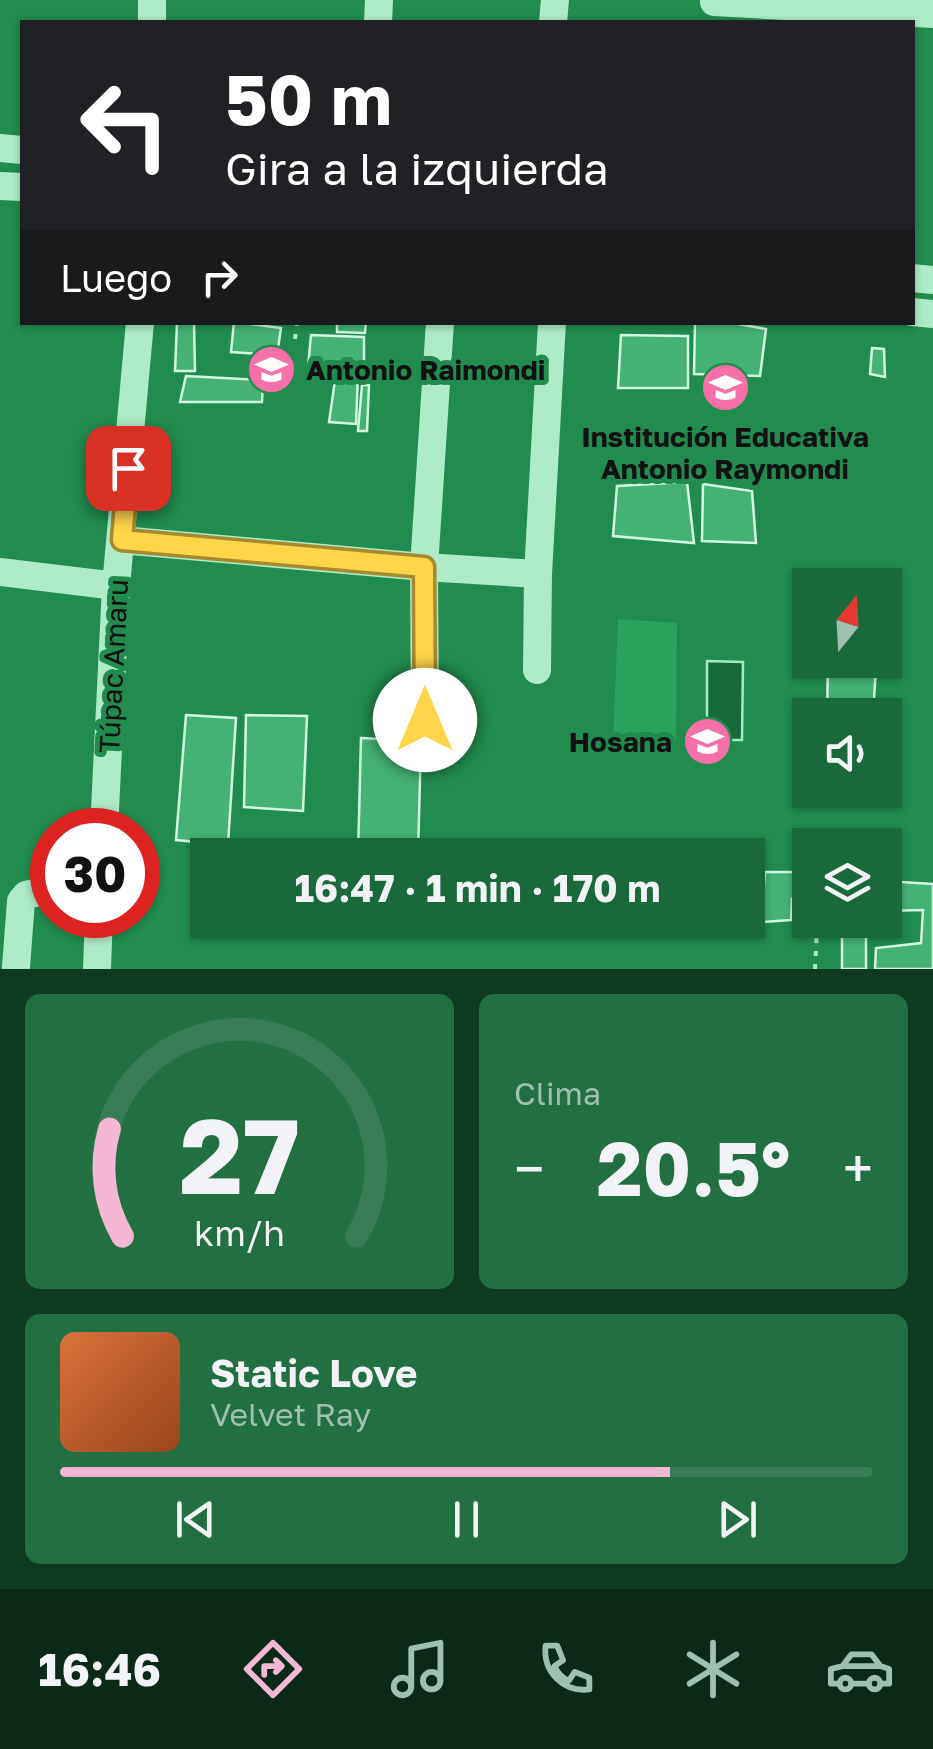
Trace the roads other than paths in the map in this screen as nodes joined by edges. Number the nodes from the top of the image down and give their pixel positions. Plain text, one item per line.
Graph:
1 (714, 8) edge
2 (798, 14) edge
3 (933, 14) edge
4 (140, 325) edge
5 (440, 325) edge
6 (552, 325) edge
7 (122, 540) junction
8 (424, 567) junction
9 (0, 572) edge
10 (538, 574) junction
11 (116, 586) junction
12 (537, 670) dead end
13 (425, 720) dead end
14 (105, 808) edge
15 (30, 895) edge
16 (99, 938) edge
17 (12, 966) edge
18 (97, 969) edge

1 - 2 street
2 - 3 street
4 - 7 street, Túpac Amaru
5 - 8 street
6 - 10 street
7 - 8 street
7 - 11 street, Túpac Amaru
8 - 10 street
8 - 13 street
9 - 11 street
10 - 12 street
11 - 14 street, Túpac Amaru
15 - 17 street
16 - 18 street

